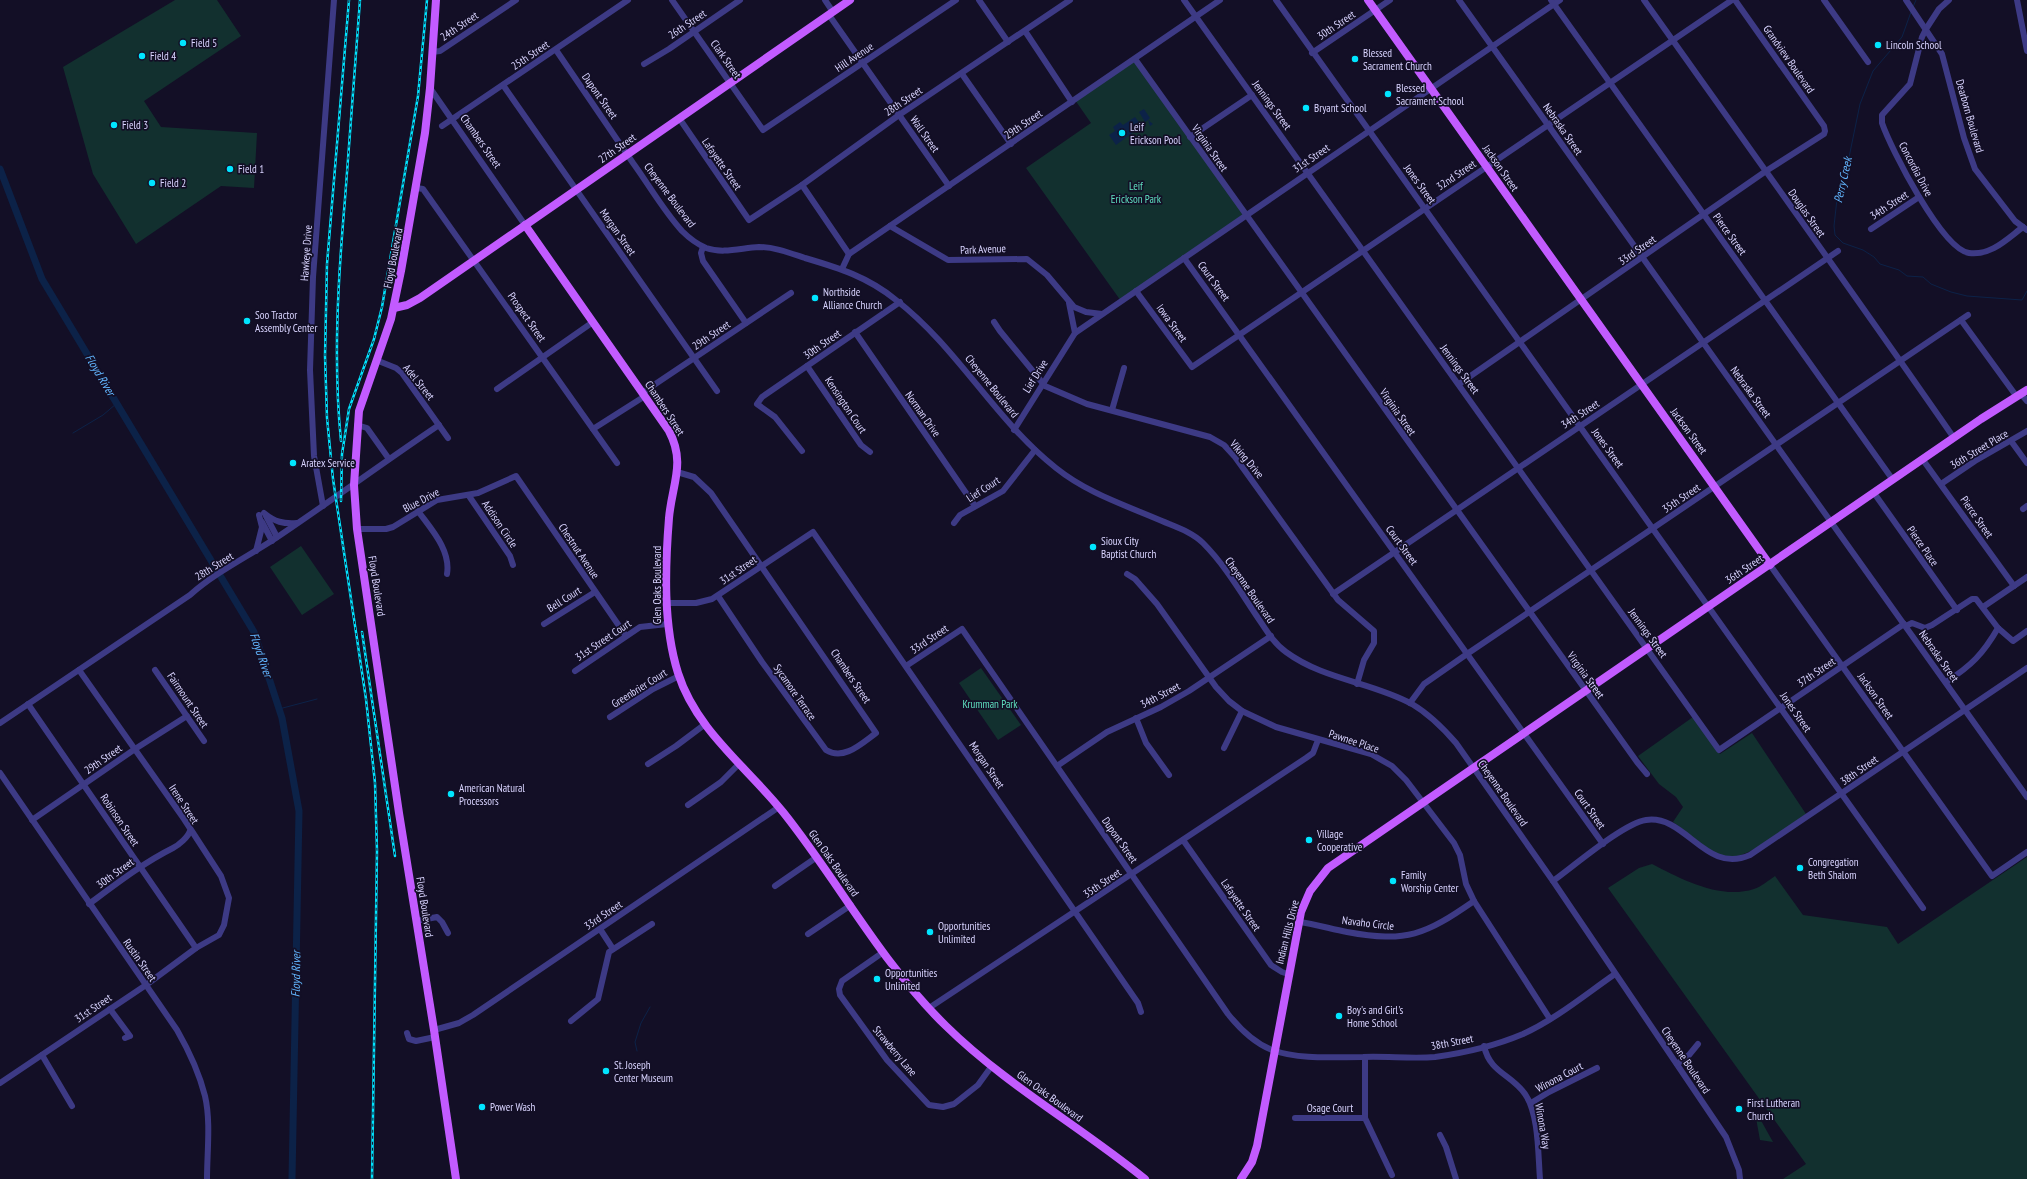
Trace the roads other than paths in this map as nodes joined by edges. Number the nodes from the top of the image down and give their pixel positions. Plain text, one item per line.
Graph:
1 (334, 0) edge
2 (436, 0) edge
3 (516, 0) edge
4 (628, 0) edge
5 (672, 0) edge
6 (740, 0) edge
7 (825, 0) edge
8 (850, 0) edge
9 (956, 0) edge
10 (979, 0) edge
11 (1070, 0) edge
12 (1184, 0) edge
13 (1220, 0) edge
14 (1276, 0) edge
15 (1368, 0) edge
16 (1390, 0) edge
17 (1458, 0) edge
18 (1560, 0) edge
19 (1644, 0) edge
20 (1734, 0) edge
21 (1824, 0) edge
22 (1949, 0) edge
23 (2016, 0) edge
24 (1906, 1) edge
25 (1552, 2) edge
26 (1375, 10) junction
27 (831, 13) junction
28 (1197, 17) junction
29 (1926, 29) junction
30 (1025, 31) junction
31 (694, 32) junction
32 (1672, 40) junction
33 (1008, 42) junction
34 (1492, 47) junction
35 (556, 50) junction
36 (2027, 51) edge
37 (432, 52) junction
38 (1312, 53) junction
39 (1135, 59) junction
40 (1868, 62) dead end
41 (644, 64) dead end
42 (863, 64) junction
43 (962, 74) junction
44 (730, 83) junction
45 (1612, 83) junction
46 (503, 85) junction
47 (430, 88) junction
48 (1431, 88) junction
49 (1252, 95) junction
50 (1072, 102) junction
51 (899, 115) junction
52 (679, 118) junction
53 (452, 119) junction
54 (1548, 124) junction
55 (442, 126) dead end
56 (763, 130) joint
57 (1369, 130) junction
58 (1825, 131) joint
59 (1190, 137) junction
60 (1012, 144) junction
61 (627, 154) junction
62 (1487, 167) junction
63 (1766, 171) junction
64 (1308, 172) junction
65 (802, 185) junction
66 (949, 186) junction
67 (417, 188) junction
68 (576, 190) junction
69 (1919, 197) junction
70 (1425, 209) junction
71 (1246, 216) junction
72 (1704, 216) junction
73 (749, 220) joint
74 (525, 225) junction
75 (890, 226) junction
76 (1871, 229) dead end
77 (2026, 229) edge
78 (703, 247) junction
79 (1363, 251) junction
80 (1838, 251) dead end
81 (849, 254) junction
82 (1184, 258) junction
83 (1643, 258) junction
84 (1826, 258) junction
85 (474, 261) junction
86 (842, 269) junction
87 (1136, 291) junction
88 (1301, 292) junction
89 (791, 293) dead end
90 (1582, 300) junction
91 (1766, 300) junction
92 (900, 302) junction
93 (1069, 302) junction
94 (394, 308) junction
95 (1102, 314) junction
96 (1968, 315) dead end
97 (1961, 320) junction
98 (593, 322) junction
99 (994, 322) dead end
100 (746, 323) junction
101 (855, 332) junction
102 (1075, 333) junction
103 (1240, 334) junction
104 (1520, 342) junction
105 (1703, 343) junction
106 (543, 357) junction
107 (694, 358) junction
108 (376, 360) junction
109 (1901, 361) junction
110 (807, 366) junction
111 (1192, 367) joint
112 (1124, 368) dead end
113 (1042, 384) junction
114 (1458, 384) junction
115 (1642, 385) junction
116 (497, 388) dead end
117 (717, 391) dead end
118 (644, 394) junction
119 (2022, 394) edge
120 (2027, 401) edge
121 (1839, 404) junction
122 (1112, 410) junction
123 (357, 425) junction
124 (439, 425) junction
125 (1580, 426) junction
126 (592, 430) junction
127 (1014, 430) junction
128 (2027, 431) edge
129 (448, 438) dead end
130 (1954, 438) junction
131 (2011, 441) junction
132 (1777, 446) junction
133 (1035, 450) junction
134 (802, 451) dead end
135 (870, 452) dead end
136 (390, 459) junction
137 (1923, 460) junction
138 (617, 463) dead end
139 (2027, 463) edge
140 (1518, 469) junction
141 (677, 472) junction
142 (516, 476) joint
143 (1893, 480) junction
144 (1941, 484) junction
145 (354, 485) junction
146 (1715, 486) junction
147 (1874, 493) junction
148 (468, 496) junction
149 (323, 506) junction
150 (975, 506) junction
151 (418, 511) junction
152 (1456, 511) junction
153 (298, 522) junction
154 (1831, 522) junction
155 (954, 523) dead end
156 (357, 529) junction
157 (1653, 529) junction
158 (813, 532) joint
159 (274, 539) junction
160 (256, 551) junction
161 (1395, 553) junction
162 (512, 565) dead end
163 (1770, 565) junction
164 (762, 566) junction
165 (1591, 570) junction
166 (447, 574) dead end
167 (1127, 574) dead end
168 (2027, 577) edge
169 (2014, 586) junction
170 (595, 592) junction
171 (1333, 594) junction
172 (718, 596) junction
173 (667, 603) junction
174 (1708, 607) junction
175 (1983, 607) junction
176 (1957, 610) junction
177 (1529, 612) junction
178 (544, 624) dead end
179 (667, 624) junction
180 (1905, 625) junction
181 (1998, 628) junction
182 (962, 629) joint
183 (2027, 632) edge
184 (626, 636) junction
185 (1270, 636) junction
186 (1646, 648) junction
187 (1467, 654) junction
188 (906, 666) junction
189 (1842, 667) junction
190 (2027, 668) edge
191 (79, 670) junction
192 (155, 670) dead end
193 (575, 671) dead end
194 (679, 676) junction
195 (1209, 678) junction
196 (1946, 682) junction
197 (1357, 684) junction
198 (1585, 690) junction
199 (1410, 703) junction
200 (28, 704) junction
201 (1781, 708) junction
202 (1965, 710) junction
203 (1242, 711) junction
204 (187, 716) junction
205 (610, 717) dead end
206 (1136, 718) junction
207 (0, 723) edge
208 (704, 725) junction
209 (1523, 732) junction
210 (876, 733) joint
211 (1318, 740) junction
212 (204, 741) dead end
213 (1224, 748) dead end
214 (135, 749) junction
215 (1720, 750) joint
216 (1903, 752) junction
217 (648, 764) dead end
218 (739, 764) junction
219 (1057, 766) junction
220 (1473, 767) junction
221 (0, 773) edge
222 (1647, 774) dead end
223 (1169, 775) dead end
224 (84, 785) junction
225 (2026, 793) edge
226 (1842, 795) junction
227 (1424, 801) junction
228 (688, 805) dead end
229 (779, 808) junction
230 (32, 820) junction
231 (190, 831) junction
232 (1183, 840) junction
233 (1603, 844) junction
234 (2027, 852) edge
235 (817, 858) junction
236 (140, 868) junction
237 (1132, 874) junction
238 (1553, 881) junction
239 (775, 886) dead end
240 (1474, 901) junction
241 (89, 904) junction
242 (851, 905) junction
243 (1923, 908) dead end
244 (1076, 912) junction
245 (416, 921) junction
246 (1298, 922) junction
247 (652, 924) dead end
248 (600, 929) junction
249 (448, 933) dead end
250 (808, 934) dead end
251 (196, 948) junction
252 (613, 949) junction
253 (882, 952) junction
254 (1288, 974) junction
255 (1615, 974) junction
256 (146, 985) junction
257 (929, 1008) junction
258 (110, 1009) junction
259 (1141, 1012) dead end
260 (1550, 1018) junction
261 (572, 1021) dead end
262 (407, 1033) dead end
263 (434, 1033) junction
264 (125, 1038) dead end
265 (1698, 1044) dead end
266 (1484, 1046) junction
267 (1274, 1050) junction
268 (42, 1055) junction
269 (1365, 1057) junction
270 (1677, 1064) junction
271 (991, 1067) junction
272 (1597, 1068) dead end
273 (0, 1083) edge
274 (1531, 1103) junction
275 (72, 1106) dead end
276 (1294, 1118) dead end
277 (1365, 1118) junction
278 (1440, 1135) dead end
279 (1392, 1174) dead end
280 (207, 1179) edge
281 (456, 1179) edge
282 (1145, 1179) edge
283 (1241, 1179) edge
284 (1456, 1179) edge
285 (1540, 1179) edge
286 (1740, 1179) edge

1 - 149 street, Hawkeye Drive
2 - 37 main road, Floyd Boulevard
3 - 37 street, 24th Street
4 - 35 street, 25th Street
5 - 31 street, Clark Street
6 - 31 street, 26th Street
7 - 27 street, Wall Street
8 - 27 main road, 27th Street
9 - 42 street, Hill Avenue
10 - 33 street
11 - 30 street, 28th Street
12 - 28 street, Jennings Street
13 - 28 street, 29th Street
14 - 38 street, Jones Street
15 - 26 main road, Jackson Street
16 - 26 street, 30th Street
17 - 34 street, Nebraska Street
18 - 25 street, 31st Street
19 - 32 street, Douglas Street
20 - 32 street, 32nd Street
20 - 58 street, Grandview Boulevard
21 - 40 street
22 - 29 street
23 - 36 street
24 - 29 street, Dearborn Boulevard
25 - 34 street, 31st Street
25 - 45 street, Pierce Street
26 - 38 street, 30th Street
26 - 48 main road, Jackson Street
27 - 42 street, Wall Street
27 - 44 main road, 27th Street
28 - 39 street, 29th Street
28 - 49 street, Jennings Street
29 - 69 street, Concordia Drive
29 - 77 street, Dearborn Boulevard
30 - 33 street, 28th Street
30 - 50 street
31 - 41 street, 26th Street
31 - 44 street, Clark Street
32 - 45 street, 32nd Street
32 - 63 street, Douglas Street
33 - 43 street, 28th Street
34 - 48 street, 31st Street
34 - 54 street, Nebraska Street
35 - 46 street, 25th Street
35 - 61 street, Dupont Street
37 - 47 main road, Floyd Boulevard
38 - 57 street, Jones Street
39 - 50 street, 29th Street
39 - 59 street, Virginia Street
42 - 51 street, Wall Street
42 - 56 street, Hill Avenue
43 - 51 street, 28th Street
43 - 60 street
44 - 52 main road, 27th Street
44 - 56 street, Clark Street
45 - 54 street, 32nd Street
45 - 72 street, Pierce Street
46 - 53 street, 25th Street
46 - 68 street, Morgan Street
47 - 53 street, Chambers Street
47 - 67 main road, Floyd Boulevard
48 - 57 street, 31st Street
48 - 62 main road, Jackson Street
49 - 59 street
49 - 64 street, Jennings Street
50 - 60 street, 29th Street
51 - 65 street, 28th Street
51 - 66 street, Wall Street
52 - 61 main road, 27th Street
52 - 73 street, Lafayette Street
53 - 55 street, 25th Street
53 - 74 street, Chambers Street
54 - 62 street, 32nd Street
54 - 83 street, Nebraska Street
57 - 64 street, 31st Street
57 - 70 street, Jones Street
58 - 63 street, 33rd Street
59 - 71 street, Virginia Street
60 - 66 street, 29th Street
61 - 68 main road, 27th Street
61 - 78 street, Cheyenne Boulevard
62 - 70 street, 32nd Street
62 - 90 main road, Jackson Street
63 - 72 street, 33rd Street
63 - 84 street, Douglas Street
64 - 71 street, 31st Street
64 - 79 street, Jennings Street
65 - 73 street, 28th Street
65 - 81 street
66 - 75 street, 29th Street
67 - 85 street, Prospect Street
67 - 94 main road, Floyd Boulevard
68 - 74 main road, 27th Street
68 - 107 street, Morgan Street
69 - 76 street, 34th Street
69 - 77 street, Concordia Drive
70 - 79 street, 32nd Street
70 - 104 street, Jones Street
71 - 82 street, 31st Street
71 - 88 street, Virginia Street
72 - 83 street, 33rd Street
72 - 91 street, Pierce Street
74 - 85 main road, 27th Street
74 - 98 main road, Chambers Street
75 - 81 street, 29th Street
75 - 93 street, Park Avenue
78 - 86 street, Cheyenne Boulevard
78 - 100 street
79 - 88 street, 32nd Street
79 - 114 street, Jennings Street
80 - 84 street, 34th Street
81 - 86 street
82 - 87 street, 31st Street
82 - 103 street, Court Street
83 - 90 street, 33rd Street
83 - 105 street, Nebraska Street
84 - 91 street, 34th Street
84 - 109 street, Douglas Street
85 - 94 main road, 27th Street
85 - 106 street, Prospect Street
86 - 92 street, Cheyenne Boulevard
87 - 95 street, 31st Street
87 - 111 street, Iowa Street
88 - 103 street, 32nd Street
88 - 152 street, Virginia Street
89 - 100 street, 29th Street
90 - 104 street, 33rd Street
90 - 115 main road, Jackson Street
91 - 105 street, 34th Street
91 - 121 street, Pierce Street
92 - 101 street, 30th Street
92 - 127 street, Cheyenne Boulevard
93 - 95 street, Park Avenue
93 - 102 street, Park Avenue
94 - 108 main road, Floyd Boulevard
95 - 102 street, 31st Street
96 - 97 street, 35th Street
97 - 109 street, 35th Street
97 - 119 street
98 - 106 street
98 - 118 main road, Chambers Street
99 - 113 street, Viking Drive
100 - 107 street, 29th Street
101 - 110 street, 30th Street
101 - 150 street, Norman Drive
102 - 113 street, Lief Drive
103 - 111 street, 32nd Street
103 - 161 street, Court Street
104 - 114 street, 33rd Street
104 - 125 street, Jones Street
105 - 115 street, 34th Street
105 - 132 street, Nebraska Street
106 - 116 street
106 - 126 street, Prospect Street
107 - 117 street, Morgan Street
107 - 118 street, 29th Street
108 - 123 main road, Floyd Boulevard
108 - 124 street, Adel Street
109 - 121 street, 35th Street
109 - 130 street, Douglas Street
110 - 134 street, 30th Street
110 - 135 street, Kensington Court
112 - 122 street
113 - 122 street, Viking Drive
113 - 127 street, Lief Drive
114 - 140 street, Jennings Street
115 - 125 street, 34th Street
115 - 146 main road, Jackson Street
118 - 126 street, 29th Street
118 - 141 main road, Chambers Street
119 - 120 street
119 - 130 main road, 36th Street
121 - 132 street, 35th Street
121 - 143 street, Pierce Street
122 - 171 street, Viking Drive
123 - 136 street
123 - 145 main road, Floyd Boulevard
124 - 129 street, Adel Street
124 - 136 street, 28th Street
125 - 140 street, 34th Street
125 - 157 street, Jones Street
126 - 138 street, Prospect Street
127 - 133 street, Cheyenne Boulevard
128 - 131 street, 36th Street Place
130 - 137 main road, 36th Street
131 - 139 street
131 - 144 street, 36th Street Place
132 - 146 street, 35th Street
132 - 154 street, Nebraska Street
133 - 150 street, Lief Court
133 - 185 street, Cheyenne Boulevard
136 - 145 street, 28th Street
137 - 143 main road, 36th Street
137 - 144 street, Pierce Street
140 - 152 street, 34th Street
140 - 165 street, Jennings Street
141 - 164 street, Chambers Street
141 - 173 main road, Glen Oaks Boulevard
142 - 148 street, Blue Drive
142 - 170 street, Chestnut Avenue
143 - 147 main road, 36th Street
144 - 169 street, Pierce Street
145 - 149 street, 28th Street
145 - 156 main road, Floyd Boulevard
146 - 157 street, 35th Street
146 - 163 main road, Jackson Street
147 - 154 main road, 36th Street
147 - 176 street, Pierce Place
148 - 151 street, Blue Drive
148 - 162 street, Addison Circle
149 - 153 street, 28th Street
150 - 155 street, Lief Court
151 - 156 street, Blue Drive
151 - 166 street
152 - 161 street, 34th Street
152 - 177 street, Virginia Street
153 - 159 street, 28th Street
153 - 159 street
154 - 163 main road, 36th Street
154 - 180 street, Nebraska Street
156 - 245 main road, Floyd Boulevard
157 - 165 street, 35th Street
157 - 174 street, Jones Street
158 - 164 street, 31st Street
158 - 188 street, Morgan Street
159 - 160 street, 28th Street
159 - 160 street
160 - 191 street, 28th Street
161 - 171 street, 34th Street
161 - 187 street, Court Street
163 - 174 main road, 36th Street
163 - 189 street, Jackson Street
164 - 172 street, 31st Street
164 - 210 street, Chambers Street
165 - 177 street, 35th Street
165 - 186 street, Jennings Street
167 - 195 street, Pawnee Place
168 - 169 street
169 - 175 street
170 - 178 street, Bell Court
170 - 184 street, Chestnut Avenue
171 - 197 street, Viking Drive
172 - 173 street, 31st Street
172 - 210 street, Sycamore Terrace
173 - 179 main road, Glen Oaks Boulevard
174 - 186 main road, 36th Street
174 - 201 street, Jones Street
175 - 176 street
175 - 181 street
176 - 180 street
177 - 187 street, 35th Street
177 - 198 street, Virginia Street
179 - 184 street, 31st Street Court
179 - 194 main road, Glen Oaks Boulevard
180 - 189 street, 37th Street
180 - 196 street, Nebraska Street
181 - 183 street
181 - 196 street
182 - 188 street, 33rd Street
182 - 219 street, Dupont Street
184 - 193 street, 31st Street Court
185 - 195 street, 34th Street
185 - 197 street, Cheyenne Boulevard
186 - 198 main road, 36th Street
186 - 215 street, Jennings Street
187 - 199 street, 35th Street
187 - 209 street, Court Street
188 - 244 street, Morgan Street
189 - 201 street, 37th Street
189 - 216 street, Jackson Street
190 - 202 street, 38th Street
191 - 200 street, 28th Street
191 - 214 street, Irene Street
192 - 204 street, Fairmount Street
194 - 205 street, Greenbrier Court
194 - 208 main road, Glen Oaks Boulevard
195 - 203 street, Pawnee Place
195 - 206 street, 34th Street
196 - 202 street, Nebraska Street
197 - 199 street, Cheyenne Boulevard
198 - 209 main road, 36th Street
198 - 222 street, Virginia Street
199 - 220 street, Cheyenne Boulevard
200 - 207 street, 28th Street
200 - 224 street, Robinson Street
201 - 215 street, 37th Street
201 - 226 street, Jones Street
202 - 216 street, 38th Street
202 - 225 street, Nebraska Street
203 - 211 street, Pawnee Place
203 - 213 street
204 - 212 street, Fairmount Street
204 - 214 street, 29th Street
206 - 219 street, 34th Street
206 - 223 street
208 - 217 street
208 - 218 main road, Glen Oaks Boulevard
209 - 220 main road, 36th Street
209 - 233 street, Court Street
211 - 227 street, Pawnee Place
211 - 232 street, 35th Street
214 - 224 street, 29th Street
214 - 231 street, Irene Street
216 - 226 street, 38th Street
216 - 234 street, Jackson Street
218 - 228 street
218 - 229 main road, Glen Oaks Boulevard
219 - 237 street, Dupont Street
220 - 227 main road, Indian Hills Drive
220 - 238 street, Cheyenne Boulevard
221 - 230 street, Rustin Street
224 - 230 street, 29th Street
224 - 236 street, Robinson Street
226 - 233 street, 38th Street
226 - 243 street, Jones Street
227 - 240 street, Pawnee Place
227 - 246 main road, Indian Hills Drive
229 - 235 main road, Glen Oaks Boulevard
229 - 248 street, 33rd Street
230 - 241 street, Rustin Street
231 - 236 street, 30th Street
231 - 251 street, Irene Street
232 - 237 street, 35th Street
232 - 254 street, Lafayette Street
233 - 238 street
235 - 239 street
235 - 242 main road, Glen Oaks Boulevard
236 - 241 street, 30th Street
236 - 251 street, Robinson Street
237 - 244 street, 35th Street
237 - 267 street, Dupont Street
238 - 255 street, Cheyenne Boulevard
240 - 246 street, Navaho Circle
240 - 260 street, Pawnee Place
241 - 256 street, Rustin Street
242 - 250 street
242 - 253 main road, Glen Oaks Boulevard
244 - 257 street, 35th Street
244 - 259 street, Morgan Street
245 - 249 street
245 - 263 main road, Floyd Boulevard
246 - 254 main road, Indian Hills Drive
247 - 252 street
248 - 252 street
248 - 263 street, 33rd Street
251 - 256 street, 31st Street
252 - 261 street
253 - 257 main road, Glen Oaks Boulevard
253 - 271 street, Strawberry Lane
254 - 267 main road, Indian Hills Drive
255 - 260 street, 38th Street
255 - 270 street, Cheyenne Boulevard
256 - 258 street, 31st Street
256 - 280 street, Rustin Street
257 - 271 main road, Glen Oaks Boulevard
258 - 264 street
258 - 268 street, 31st Street
260 - 266 street, 38th Street
262 - 263 street
263 - 281 main road, Floyd Boulevard
265 - 270 street
266 - 269 street, 38th Street
266 - 274 street, Winona Way
267 - 269 street, 38th Street
267 - 283 main road, Indian Hills Drive
268 - 273 street, 31st Street
268 - 275 street
269 - 277 street
270 - 286 street, Cheyenne Boulevard
271 - 282 main road, Glen Oaks Boulevard
272 - 274 street, Winona Court
274 - 285 street, Winona Way
276 - 277 street, Osage Court
277 - 279 street
278 - 284 street

